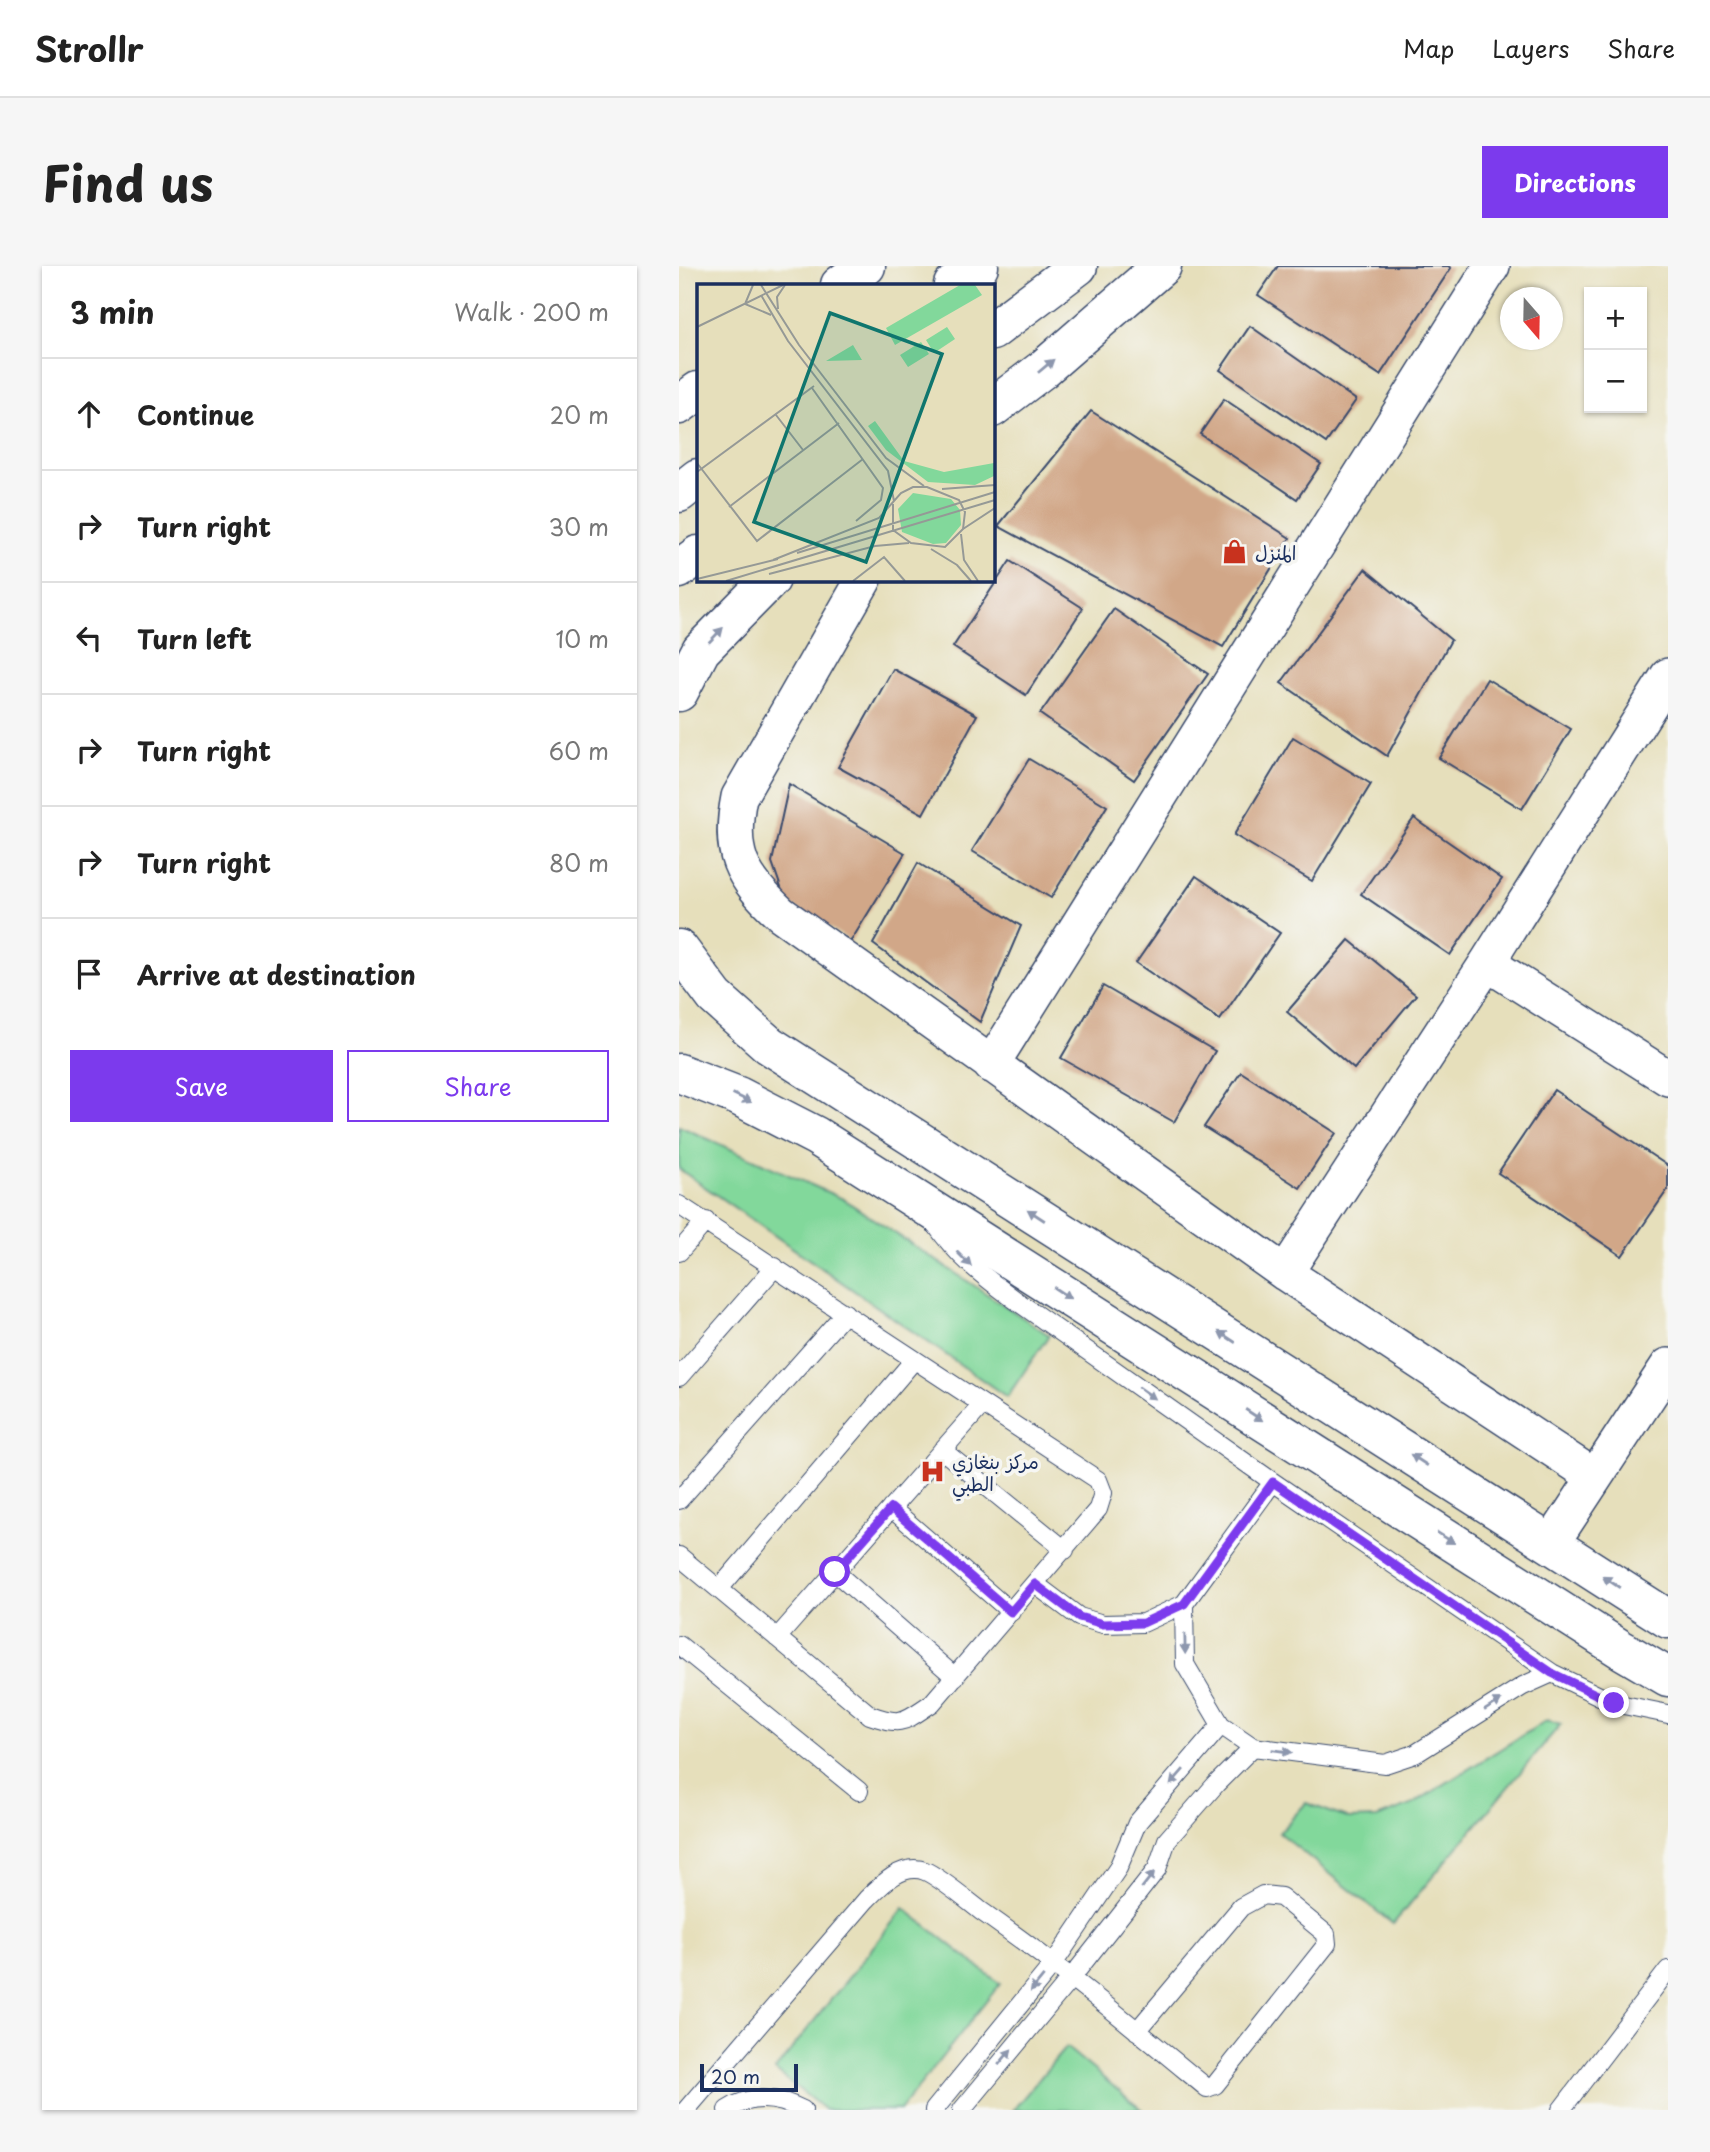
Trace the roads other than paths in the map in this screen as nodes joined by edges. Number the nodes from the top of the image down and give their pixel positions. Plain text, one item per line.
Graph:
1 (866, 266) edge
2 (979, 266) edge
3 (1078, 266) edge
4 (1161, 266) edge
5 (1492, 266) edge
6 (841, 284) edge
7 (954, 284) edge
8 (994, 329) edge
9 (697, 392) edge
10 (679, 405) edge
11 (994, 406) edge
12 (697, 479) edge
13 (679, 492) edge
14 (697, 556) edge
15 (679, 569) edge
16 (769, 581) edge
17 (863, 581) edge
18 (1668, 676) edge
19 (679, 692) edge
20 (679, 949) edge
21 (1487, 963) junction
22 (992, 1065) junction
23 (679, 1073) edge
24 (1668, 1078) edge
25 (679, 1205) edge
26 (923, 1205) junction
27 (706, 1221) junction
28 (679, 1252) edge
29 (775, 1267) junction
30 (1285, 1273) junction
31 (845, 1314) junction
32 (913, 1360) junction
33 (1668, 1366) edge
34 (679, 1377) edge
35 (982, 1405) junction
36 (942, 1450) junction
37 (1595, 1477) junction
38 (1273, 1482) junction
39 (679, 1500) edge
40 (891, 1508) junction
41 (1551, 1544) junction
42 (1065, 1550) junction
43 (679, 1556) edge
44 (835, 1572) junction
45 (1035, 1584) junction
46 (719, 1589) junction
47 (1184, 1604) junction
48 (1011, 1612) junction
49 (1668, 1619) edge
50 (777, 1638) junction
51 (679, 1645) edge
52 (1552, 1673) junction
53 (955, 1677) junction
54 (1668, 1677) edge
55 (1668, 1714) edge
56 (1221, 1725) junction
57 (1253, 1747) junction
58 (859, 1791) dead end
59 (1054, 1963) junction
60 (1668, 1970) edge
61 (1072, 1977) junction
62 (1137, 2031) junction
63 (686, 2110) edge
64 (727, 2110) edge
65 (803, 2110) edge
66 (934, 2110) edge
67 (962, 2110) edge
68 (1561, 2110) edge

1 - 6 highway
2 - 7 highway
3 - 8 highway
11 -> 4 highway
5 - 22 street
9 - 10 highway
12 - 13 highway
14 - 15 highway
19 -> 16 highway
17 - 22 street
18 - 21 street
41 -> 20 highway
21 - 24 street
21 - 30 street
22 - 30 street
23 -> 26 highway
25 - 27 lane
26 -> 38 lane
26 -> 54 highway
27 - 28 lane
27 - 29 lane
29 - 31 lane
29 - 34 lane
30 - 37 street
31 - 32 lane
31 - 39 lane
32 - 35 lane
32 - 46 lane
33 - 37 street
35 - 36 lane
35 - 42 lane
36 - 40 lane
36 - 42 lane
37 - 41 street
38 - 47 lane
38 - 52 lane
40 - 44 lane
40 - 48 lane
49 -> 41 highway
42 - 45 lane
43 - 46 lane
44 - 50 lane
44 - 53 lane
45 - 47 lane
45 - 48 lane
46 - 50 lane
47 -> 56 lane
48 - 53 lane
50 - 53 lane
51 - 58 lane
52 - 55 lane
57 -> 52 lane
56 - 57 lane
56 -> 59 lane
61 -> 57 lane
59 - 61 lane
59 - 63 lane
59 -> 66 lane
60 - 68 lane
61 - 62 lane
67 -> 61 lane
62 - 62 lane
64 - 65 lane

